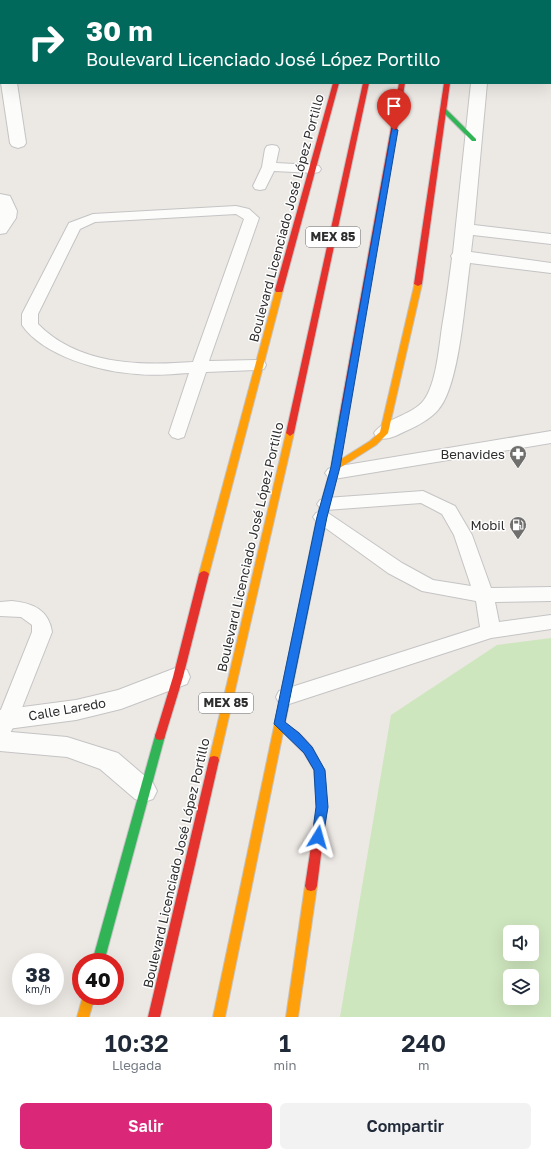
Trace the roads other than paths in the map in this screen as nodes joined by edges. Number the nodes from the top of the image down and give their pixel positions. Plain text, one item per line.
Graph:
1 (336, 84) edge
2 (366, 84) edge
3 (402, 84) edge
4 (447, 84) edge
5 (479, 84) edge
6 (6, 93) edge
7 (443, 109) junction
8 (7, 125) edge
9 (474, 140) junction
10 (18, 143) dead end
11 (272, 149) dead end
12 (269, 167) junction
13 (314, 169) junction
14 (260, 186) dead end
15 (2, 199) edge
16 (0, 229) edge
17 (465, 229) junction
18 (551, 239) edge
19 (460, 256) junction
20 (551, 268) edge
21 (258, 366) junction
22 (199, 367) junction
23 (178, 433) dead end
24 (384, 433) junction
25 (551, 437) edge
26 (334, 470) junction
27 (324, 510) junction
28 (551, 594) edge
29 (484, 595) junction
30 (0, 609) edge
31 (551, 622) edge
32 (491, 631) junction
33 (178, 677) junction
34 (286, 697) junction
35 (3, 724) edge
36 (280, 724) junction
37 (0, 742) edge
38 (144, 791) junction
39 (100, 953) edge
40 (86, 1005) edge
41 (83, 1017) edge
42 (154, 1017) edge
43 (219, 1017) edge
44 (292, 1017) edge

1 - 13 main road, Boulevard Licenciado José López Portillo
2 - 42 main road, Boulevard Licenciado José López Portillo / MEX 85
3 - 26 main road, MEX 85
4 - 7 main road
5 - 9 street
6 - 8 street
7 - 9 main road
7 - 24 main road
8 - 10 street
9 - 17 street
11 - 12 lane
12 - 13 lane
12 - 14 lane
13 - 21 main road, Boulevard Licenciado José López Portillo
15 - 16 street
17 - 18 street
17 - 19 street
19 - 20 street
19 - 24 street
21 - 22 lane
21 - 33 main road, Boulevard Licenciado José López Portillo
22 - 22 lane
22 - 23 lane
24 - 26 main road
25 - 26 lane
26 - 27 main road, MEX 85
27 - 29 lane
27 - 29 lane
27 - 34 main road, MEX 85
28 - 29 lane
29 - 32 lane
30 - 35 lane
31 - 32 lane
32 - 34 lane
33 - 35 street, Calle Laredo
33 - 38 main road, Boulevard Licenciado José López Portillo
34 - 36 main road, MEX 85
36 - 43 main road, MEX 85
36 - 44 main road
37 - 38 street
38 - 39 main road, Boulevard Licenciado José López Portillo
40 - 41 main road

